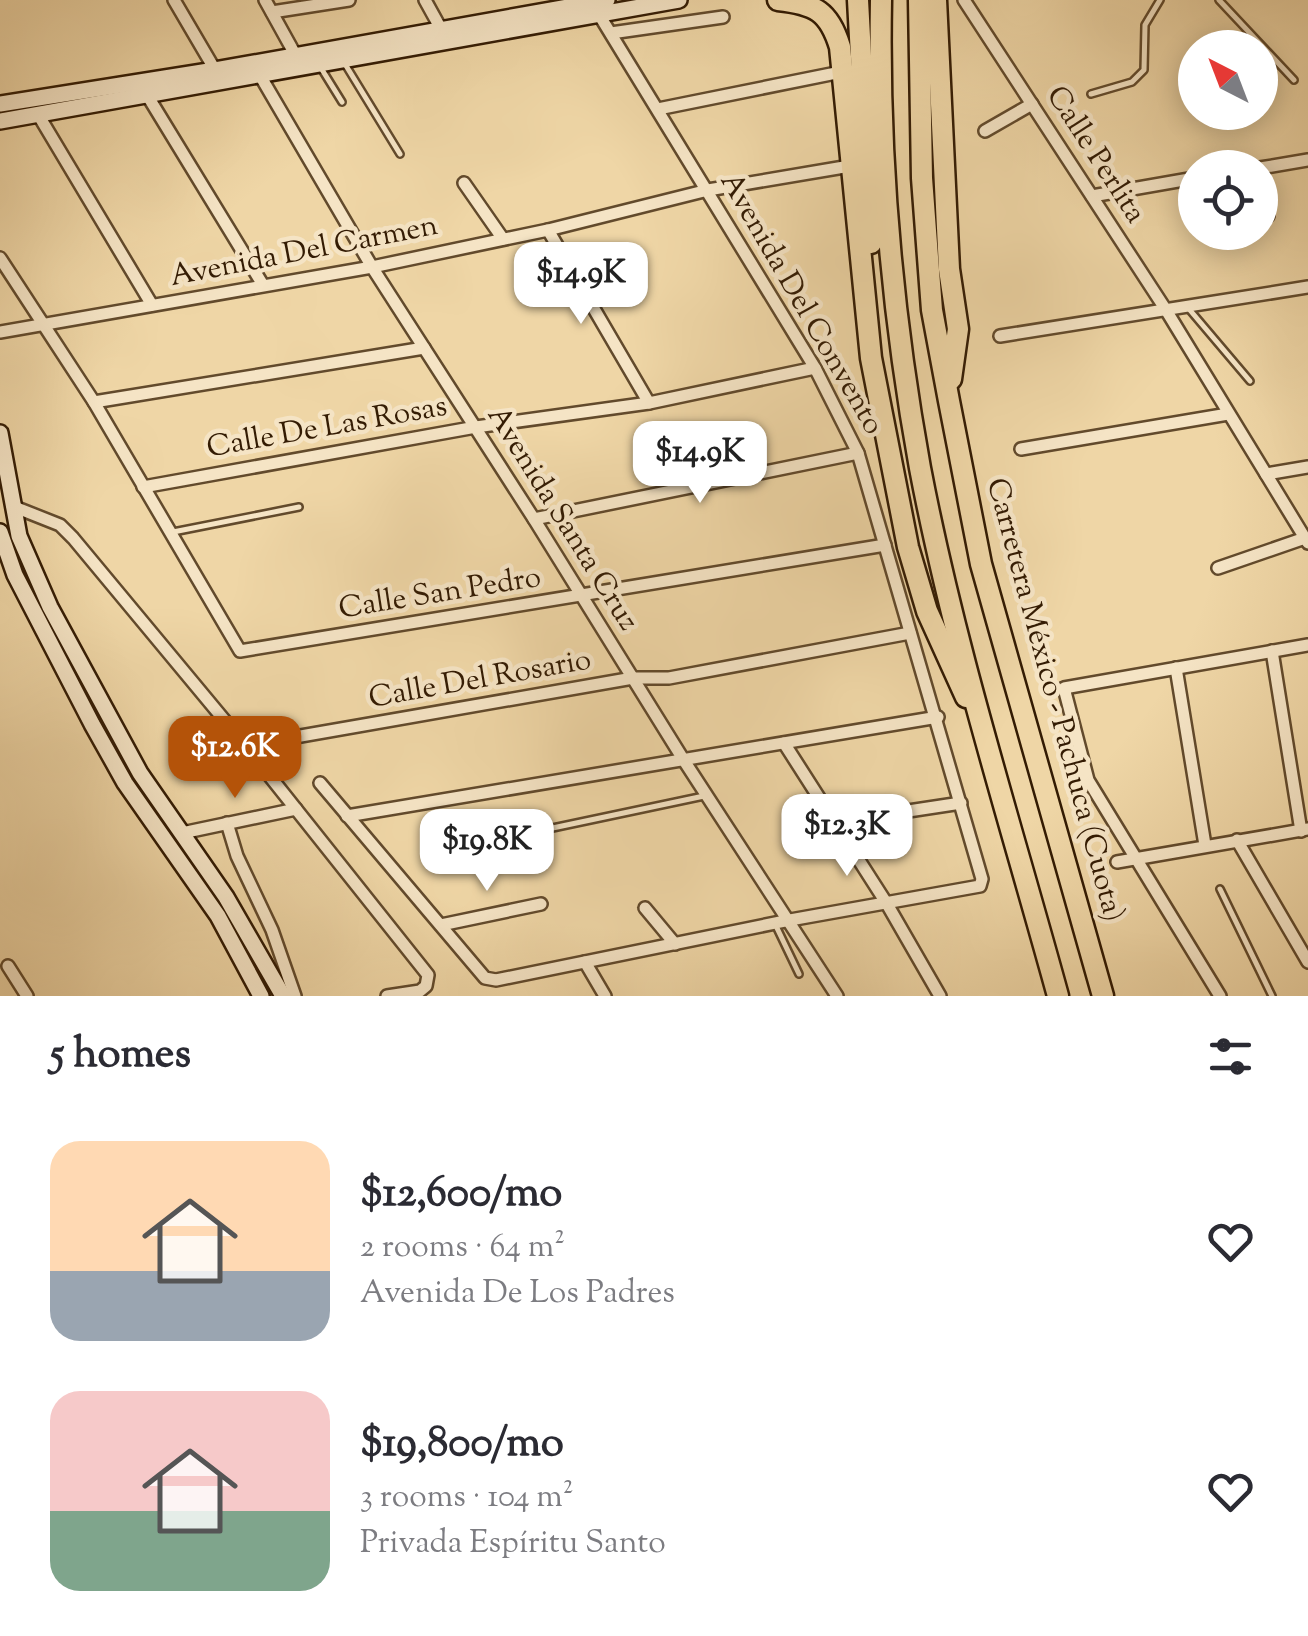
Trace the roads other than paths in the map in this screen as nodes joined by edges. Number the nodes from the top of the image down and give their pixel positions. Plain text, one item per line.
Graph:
1 (174, 0) edge
2 (349, 0) edge
3 (425, 0) edge
4 (679, 0) edge
5 (778, 0) edge
6 (858, 0) edge
7 (881, 0) edge
8 (919, 0) edge
9 (936, 0) edge
10 (964, 0) edge
11 (1160, 0) edge
12 (1219, 0) edge
13 (597, 4) edge
14 (269, 6) edge
15 (724, 17) dead end
16 (441, 29) junction
17 (611, 33) junction
18 (296, 56) junction
19 (343, 61) junction
20 (319, 66) junction
21 (257, 70) junction
22 (842, 72) junction
23 (219, 77) junction
24 (1294, 80) dead end
25 (144, 89) junction
26 (1091, 94) dead end
27 (342, 102) dead end
28 (0, 104) edge
29 (1032, 104) junction
30 (658, 109) junction
31 (39, 116) junction
32 (0, 121) edge
33 (985, 131) dead end
34 (400, 154) dead end
35 (1308, 160) edge
36 (1278, 165) edge
37 (850, 166) junction
38 (1178, 181) edge
39 (464, 183) dead end
40 (708, 190) junction
41 (1092, 196) junction
42 (548, 230) junction
43 (503, 239) junction
44 (0, 258) edge
45 (372, 266) junction
46 (263, 285) junction
47 (1307, 290) edge
48 (152, 306) junction
49 (1187, 306) junction
50 (1166, 310) junction
51 (42, 324) junction
52 (0, 332) edge
53 (1000, 336) dead end
54 (424, 348) junction
55 (871, 358) junction
56 (815, 368) junction
57 (1250, 381) dead end
58 (948, 401) junction
59 (94, 402) junction
60 (650, 403) junction
61 (1228, 414) junction
62 (476, 428) junction
63 (0, 433) edge
64 (1020, 449) dead end
65 (858, 453) junction
66 (1308, 467) edge
67 (1266, 474) junction
68 (143, 486) junction
69 (12, 506) junction
70 (299, 508) dead end
71 (534, 518) junction
72 (0, 532) edge
73 (170, 533) junction
74 (1307, 541) edge
75 (885, 545) junction
76 (1218, 568) dead end
77 (582, 596) junction
78 (910, 632) junction
79 (1308, 644) edge
80 (1272, 651) junction
81 (1176, 668) junction
82 (633, 678) junction
83 (938, 717) junction
84 (984, 733) junction
85 (295, 738) dead end
86 (784, 743) junction
87 (682, 759) junction
88 (320, 783) dead end
89 (707, 796) junction
90 (960, 803) junction
91 (296, 809) junction
92 (347, 816) junction
93 (836, 822) junction
94 (227, 823) junction
95 (1304, 830) edge
96 (182, 833) junction
97 (510, 838) dead end
98 (1236, 840) junction
99 (1205, 844) junction
100 (1138, 858) junction
101 (1117, 862) dead end
102 (1220, 889) dead end
103 (541, 904) dead end
104 (887, 904) junction
105 (646, 908) dead end
106 (790, 920) junction
107 (774, 924) junction
108 (441, 925) junction
109 (674, 944) junction
110 (585, 962) junction
111 (1308, 962) edge
112 (8, 966) dead end
113 (799, 974) dead end
114 (27, 996) edge
115 (261, 996) edge
116 (283, 996) edge
117 (295, 996) edge
118 (387, 996) edge
119 (605, 996) edge
120 (837, 996) edge
121 (940, 996) edge
122 (1058, 996) edge
123 (1103, 996) edge
124 (1220, 996) edge
125 (1272, 996) edge

1 - 23 street
2 - 14 street
3 - 16 street
4 - 13 main road
5 - 22 highway
6 - 55 highway
7 - 84 highway
8 - 58 highway, Carretera México - Pachuca (Cuota)
9 - 58 highway
10 - 29 street, Calle Perlita
11 - 26 lane
12 - 24 lane
13 - 16 main road
13 - 17 street, Avenida Del Convento
13 - 19 main road
14 - 18 street
15 - 17 street
16 - 18 main road
17 - 30 street, Avenida Del Convento
18 - 21 main road
19 - 20 main road
19 - 34 lane
20 - 21 main road
20 - 27 lane
21 - 23 main road
21 - 45 street, Avenida Santa Cruz
22 - 30 street
22 - 37 highway
23 - 25 main road
25 - 28 main road
25 - 31 main road
25 - 46 street
29 - 33 street
29 - 41 street, Calle Perlita
30 - 40 street, Avenida Del Convento
31 - 32 main road
31 - 48 street
35 - 36 street
37 - 40 street, Avenida Del Carmen
37 - 55 highway
38 - 41 street
39 - 43 street
40 - 42 street, Avenida Del Carmen
40 - 56 street, Avenida Del Convento
41 - 50 street, Calle Perlita
42 - 43 street, Avenida Del Carmen
42 - 60 street
43 - 45 street, Avenida Del Carmen
44 - 51 street
45 - 46 street, Avenida Del Carmen
45 - 54 street, Avenida Santa Cruz
46 - 48 street, Avenida Del Carmen
47 - 49 street
48 - 51 street, Avenida Del Carmen
49 - 50 street
49 - 57 lane
50 - 53 street
50 - 61 street, Calle Perlita
51 - 52 street, Avenida Del Carmen
51 - 59 street
54 - 59 street
54 - 62 street, Avenida Santa Cruz
55 - 84 highway
56 - 60 street, Calle De Las Rosas
56 - 65 street, Avenida Del Convento
58 - 123 highway, Carretera México - Pachuca (Cuota)
59 - 68 street
60 - 62 street, Calle De Las Rosas
61 - 64 street
61 - 67 street, Calle Perlita
62 - 68 street, Calle De Las Rosas
62 - 71 street, Avenida Santa Cruz
63 - 69 main road
65 - 71 street
65 - 75 street, Avenida Del Convento
66 - 67 street
67 - 74 street, Calle Perlita
68 - 73 street
69 - 91 street
69 - 96 main road
70 - 73 lane
71 - 77 street, Avenida Santa Cruz
72 - 115 main road
73 - 77 street, Calle San Pedro
74 - 76 street
75 - 77 street, Calle San Pedro
75 - 78 street, Avenida Del Convento
77 - 82 street, Avenida Santa Cruz
78 - 82 street, Calle Del Rosario
78 - 83 street, Avenida Del Convento
79 - 80 street
80 - 81 street
80 - 95 street
81 - 99 street
81 - 100 street
82 - 85 street, Calle Del Rosario
82 - 87 street, Avenida Santa Cruz
83 - 86 street
83 - 90 street, Avenida Del Convento
84 - 122 highway
86 - 87 street
86 - 93 street
87 - 89 street, Avenida Santa Cruz
87 - 92 street
88 - 92 street
89 - 97 lane
89 - 106 street, Avenida Santa Cruz
90 - 93 street
90 - 104 street, Avenida Del Convento
91 - 94 street
91 - 118 street
92 - 108 street
93 - 104 street
94 - 96 street
94 - 117 street
95 - 98 street
96 - 116 main road
98 - 99 street
98 - 111 street
99 - 100 street
100 - 101 street
100 - 124 street
102 - 125 lane
103 - 108 street
104 - 106 street
104 - 121 street
105 - 109 street
106 - 107 street
106 - 120 street, Avenida Santa Cruz
107 - 109 street
107 - 113 lane
108 - 110 street
109 - 110 street
110 - 119 street
112 - 114 street

